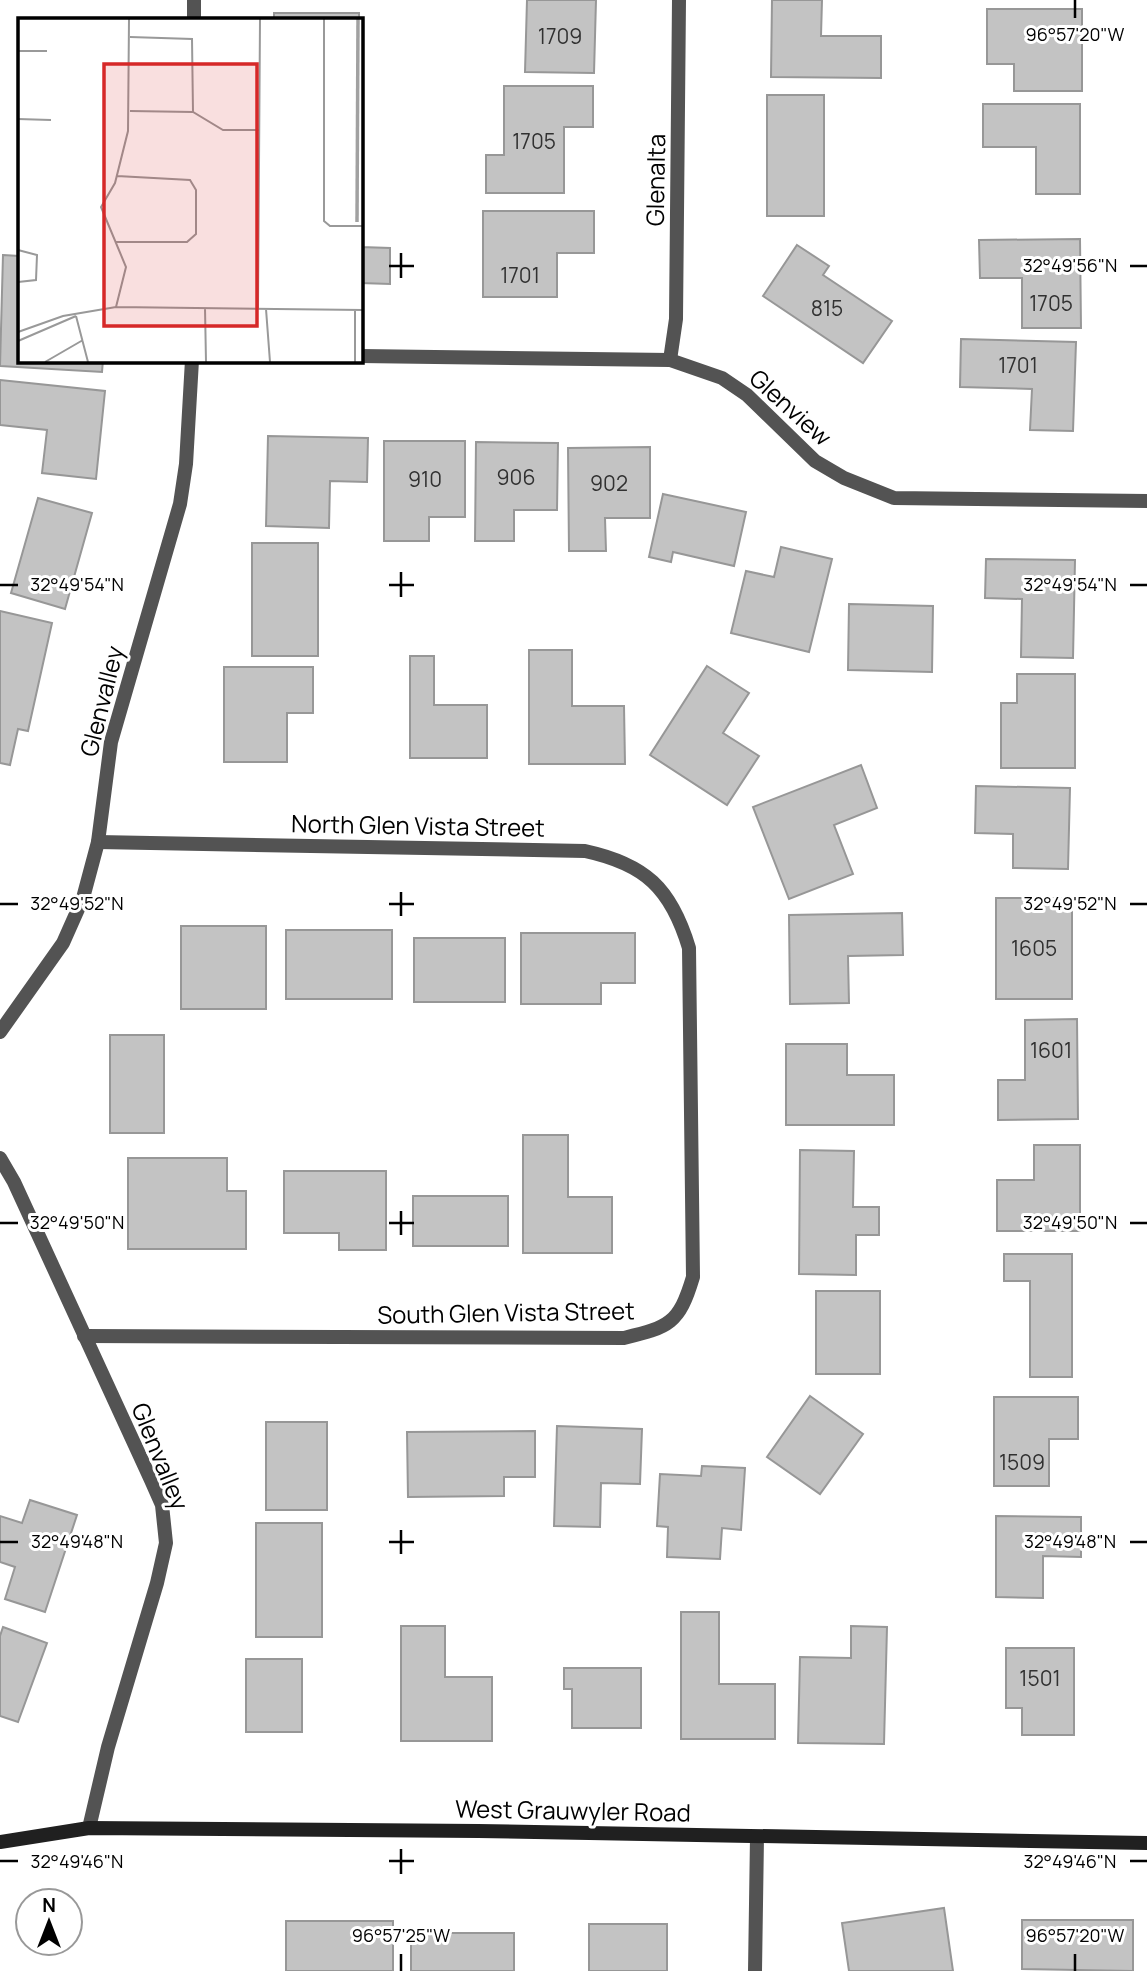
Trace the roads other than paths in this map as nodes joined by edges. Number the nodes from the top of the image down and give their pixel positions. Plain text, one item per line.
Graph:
1 (194, 0) edge
2 (679, 0) edge
3 (194, 18) edge
4 (362, 356) edge
5 (670, 360) junction
6 (192, 362) edge
7 (1147, 501) edge
8 (98, 842) junction
9 (689, 948) joint
10 (0, 1032) edge
11 (0, 1158) edge
12 (84, 1336) junction
13 (89, 1828) junction
14 (757, 1837) junction
15 (0, 1842) edge
16 (1147, 1843) edge
17 (755, 1971) edge

1 - 3 street
2 - 5 street, Glenalta
4 - 5 street, Glenview
5 - 7 street, Glenview
6 - 8 street, Glenvalley
8 - 9 street, North Glen Vista Street
8 - 10 street, Glenvalley
9 - 12 street, South Glen Vista Street
11 - 12 street, Glenvalley
12 - 13 street, Glenvalley
13 - 14 main road, West Grauwyler Road
13 - 15 main road, West Grauwyler Road
14 - 16 main road, West Grauwyler Road
14 - 17 street

